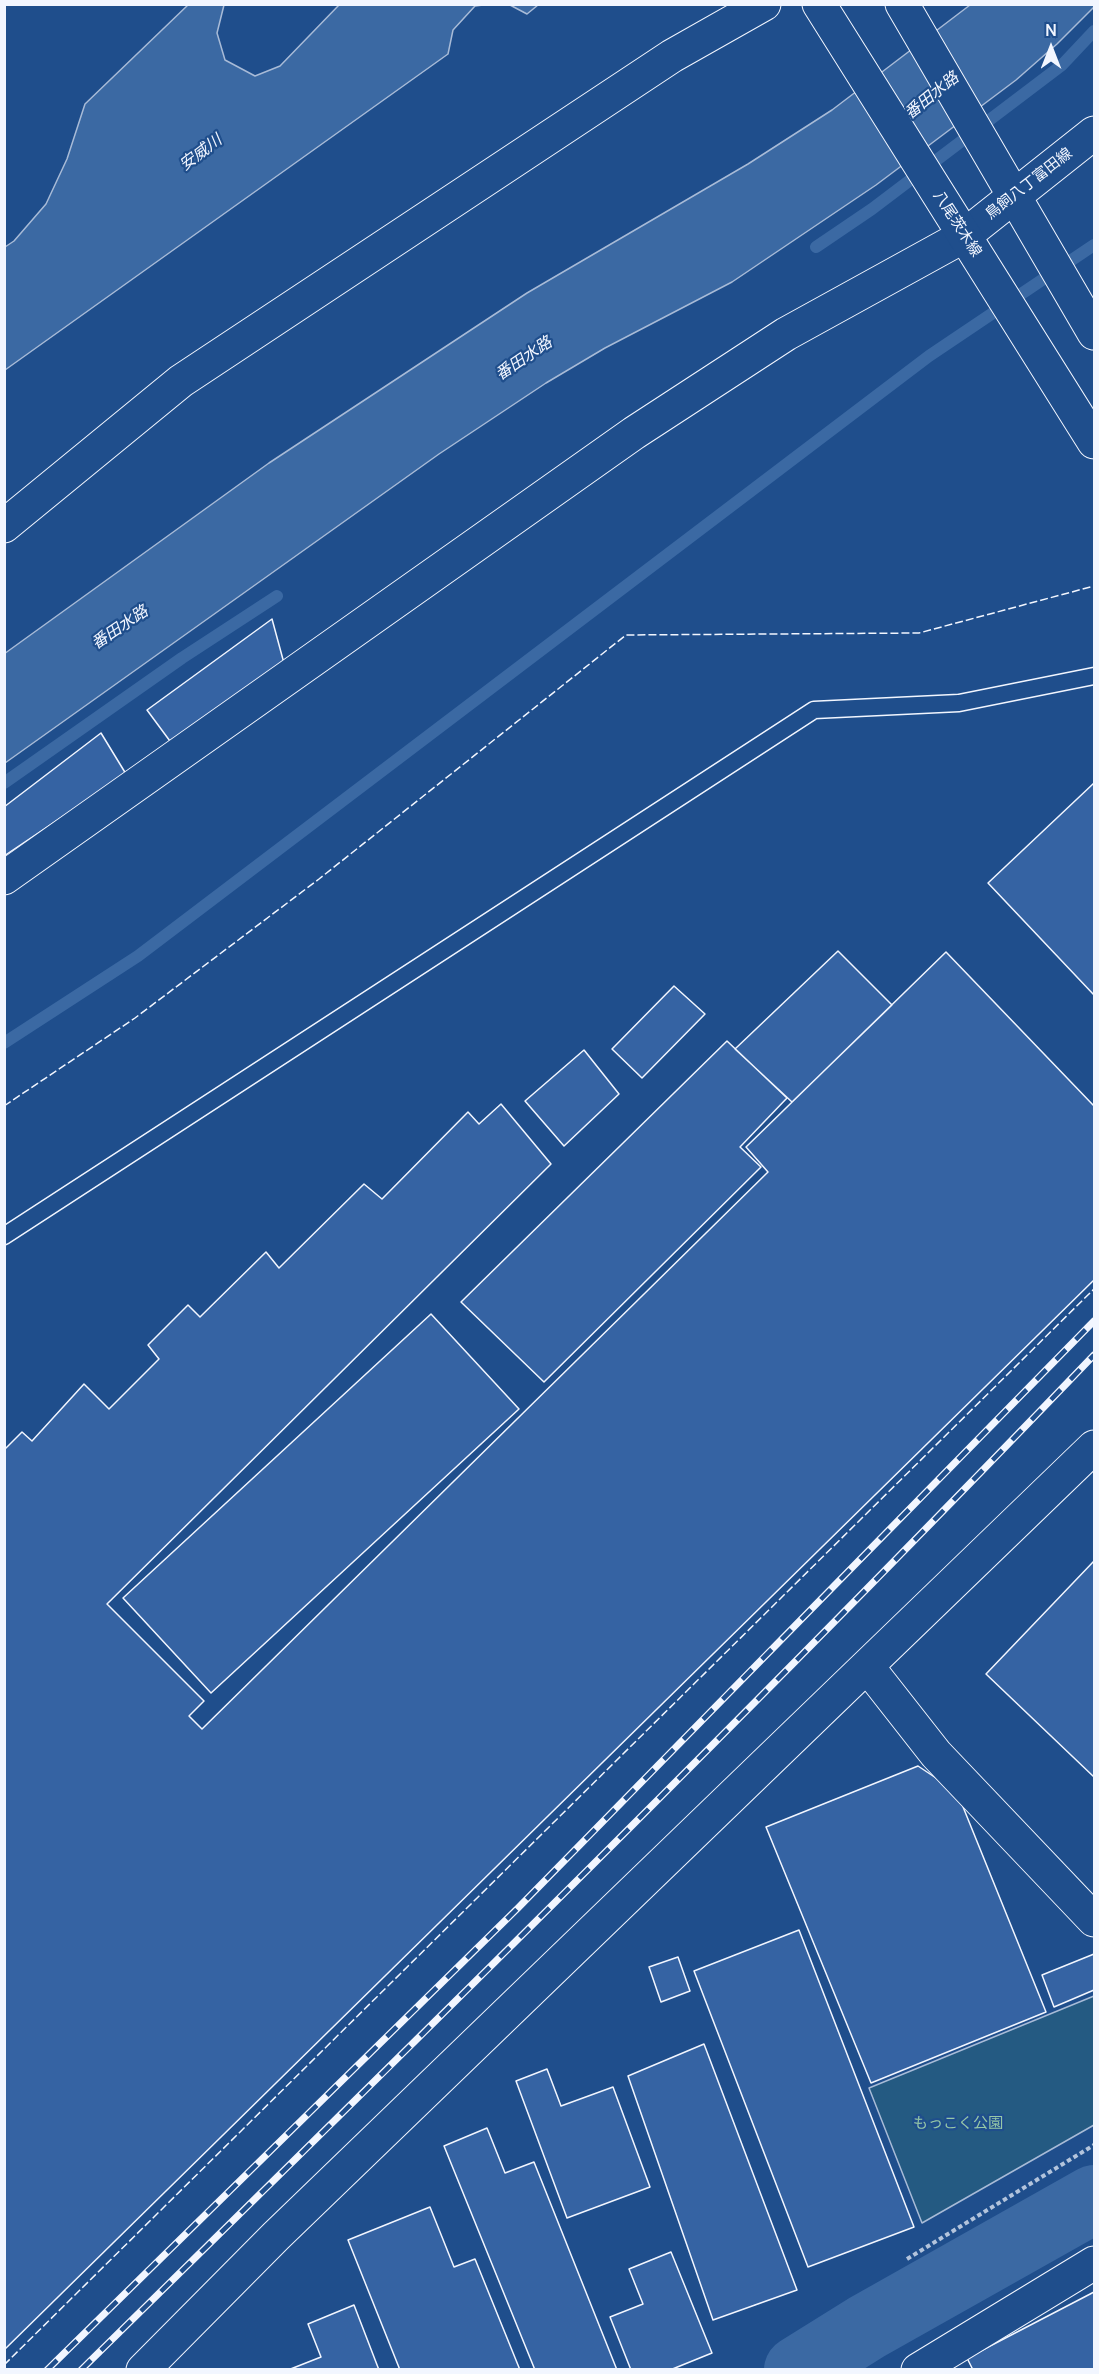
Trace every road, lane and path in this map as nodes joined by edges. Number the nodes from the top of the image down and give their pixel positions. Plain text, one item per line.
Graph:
1 (764, 4) edge
2 (902, 4) edge
3 (827, 17) edge
4 (1095, 133) edge
5 (1006, 184) junction
6 (965, 237) junction
7 (1095, 333) edge
8 (1095, 442) edge
9 (4, 526) edge
10 (1095, 676) edge
11 (4, 878) edge
12 (4, 1236) edge
13 (1095, 1447) edge
14 (867, 1666) junction
15 (1095, 1920) edge
16 (1095, 2145) edge
17 (907, 2259) dead end
18 (1095, 2263) edge
19 (143, 2370) edge
20 (918, 2370) edge

1 - 9 street
2 - 5 street
3 - 6 street, 八尾茨木線
4 - 5 street, 鳥飼八丁富田線
5 - 6 street, 鳥飼八丁富田線
5 - 7 street
6 - 8 street, 八尾茨木線
6 - 11 street, 鳥飼八丁富田線
10 - 12 lane
13 - 14 street
14 - 15 street
14 - 19 street
16 - 17 path
18 - 20 street

